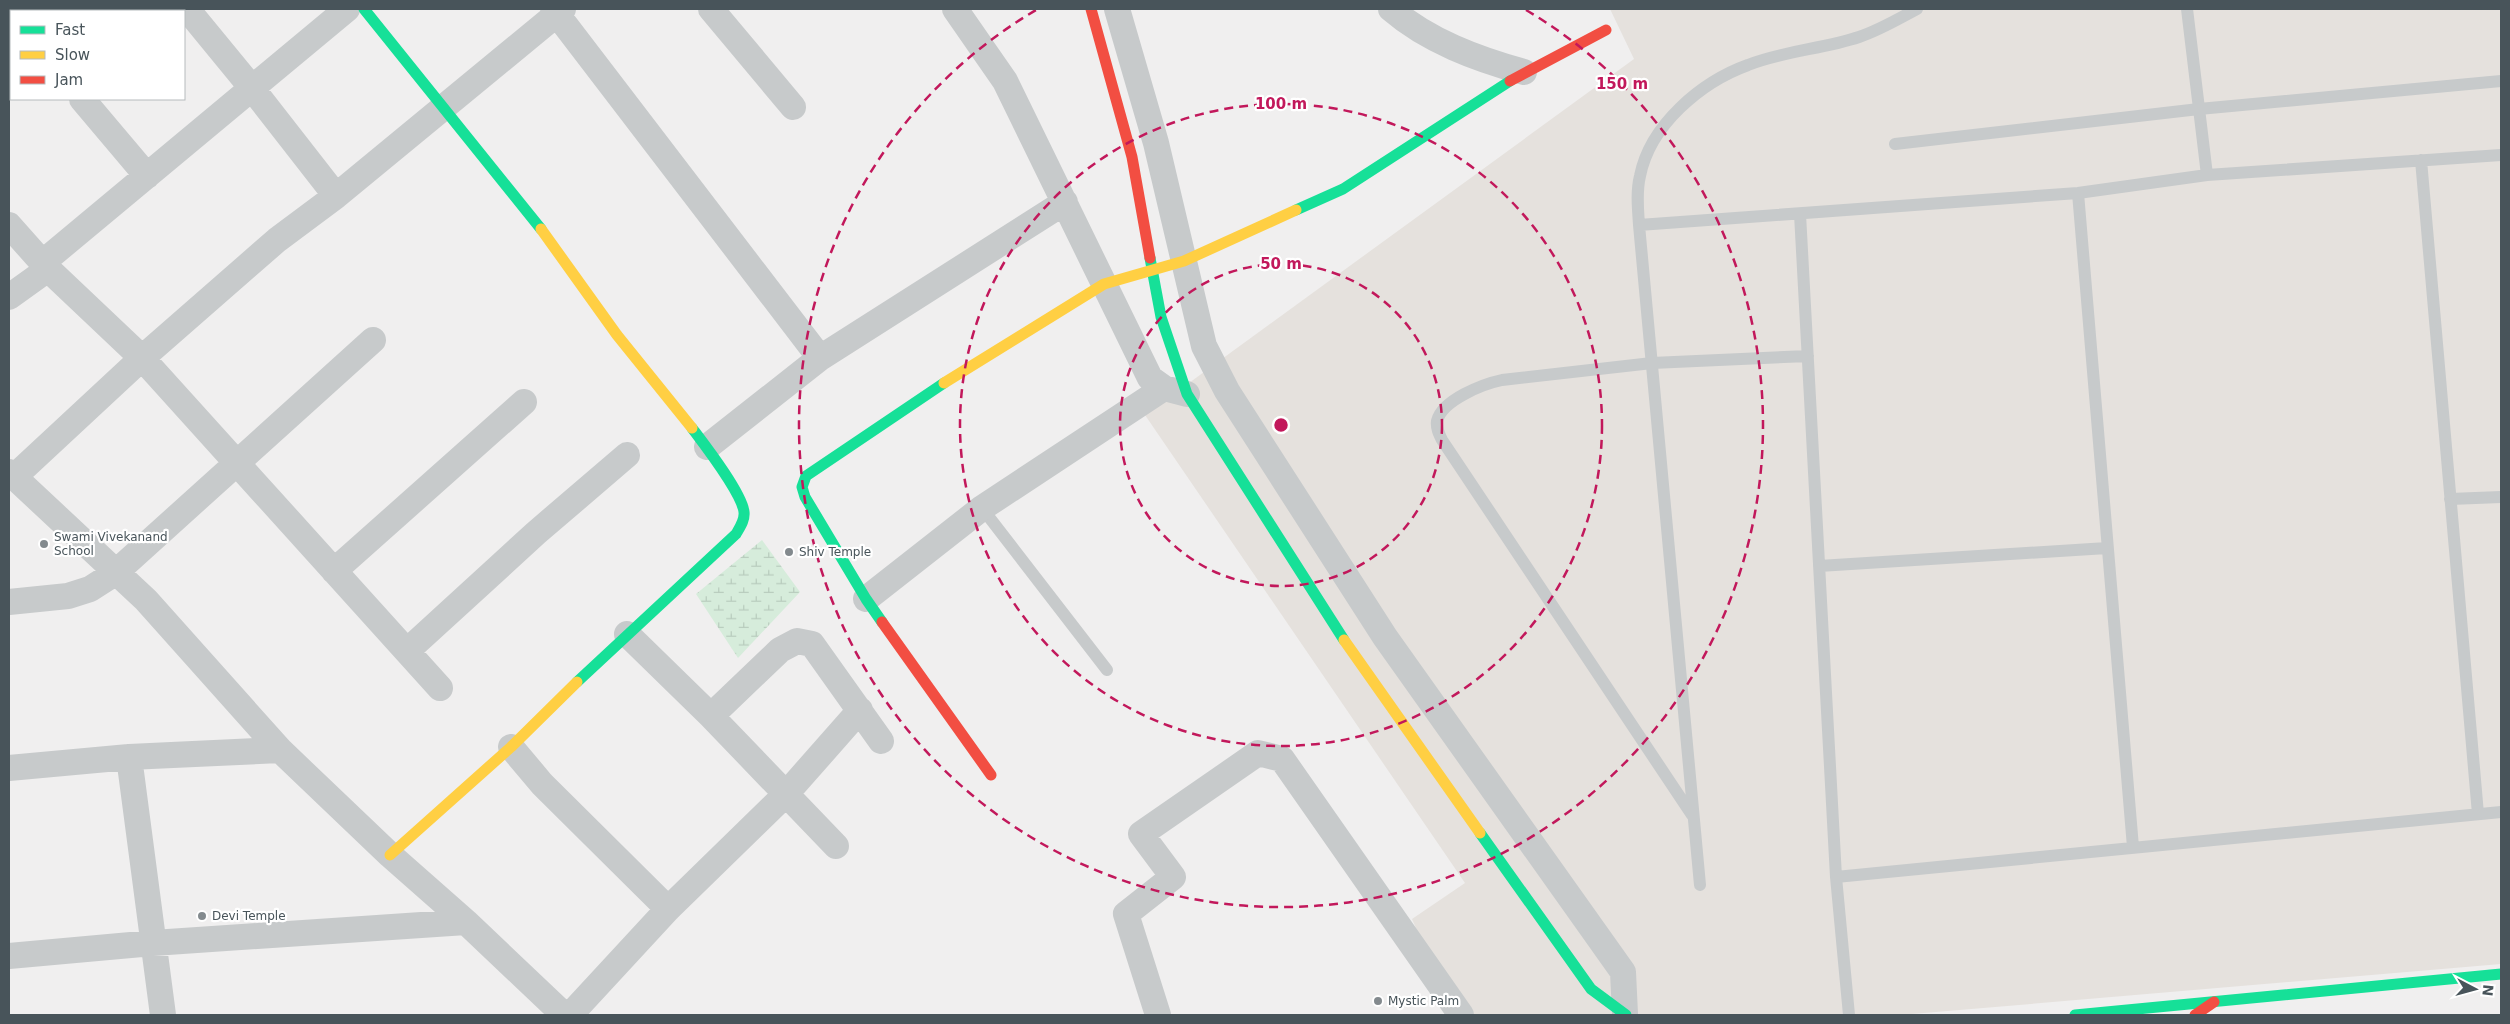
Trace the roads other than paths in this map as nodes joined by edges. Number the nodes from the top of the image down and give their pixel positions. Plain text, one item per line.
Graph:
1 (187, 9) edge
2 (347, 9) edge
3 (364, 9) edge
4 (711, 9) edge
5 (955, 9) edge
6 (1091, 9) edge
7 (1117, 9) edge
8 (1391, 9) edge
9 (1917, 9) edge
10 (2187, 9) edge
11 (558, 10) edge
12 (1606, 30) dead end
13 (1524, 72) junction
14 (2501, 81) edge
15 (251, 87) junction
16 (83, 100) edge
17 (793, 107) dead end
18 (442, 108) junction
19 (2199, 109) junction
20 (1895, 144) dead end
21 (2501, 154) edge
22 (2421, 160) junction
23 (147, 176) junction
24 (2207, 176) junction
25 (2078, 193) junction
26 (336, 196) junction
27 (1065, 202) junction
28 (1800, 214) junction
29 (9, 225) edge
30 (1639, 225) junction
31 (1184, 261) junction
32 (45, 266) junction
33 (1154, 269) junction
34 (1104, 284) junction
35 (9, 297) edge
36 (372, 340) dead end
37 (1808, 356) junction
38 (142, 358) junction
39 (820, 358) junction
40 (1652, 363) junction
41 (1176, 391) junction
42 (524, 402) dead end
43 (707, 447) junction
44 (628, 455) dead end
45 (237, 465) junction
46 (11, 475) edge
47 (2501, 498) edge
48 (2450, 499) junction
49 (982, 508) junction
50 (1321, 538) junction
51 (2108, 548) junction
52 (1290, 555) junction
53 (1819, 566) junction
54 (334, 571) junction
55 (115, 573) junction
56 (866, 599) junction
57 (9, 602) edge
58 (627, 634) junction
59 (407, 651) junction
60 (1107, 670) dead end
61 (440, 688) dead end
62 (860, 710) junction
63 (711, 716) junction
64 (880, 741) dead end
65 (511, 747) junction
66 (280, 750) junction
67 (129, 757) junction
68 (9, 768) edge
69 (991, 775) dead end
70 (786, 794) junction
71 (2501, 812) edge
72 (2478, 814) junction
73 (1694, 817) junction
74 (836, 846) dead end
75 (2133, 847) junction
76 (390, 855) junction
77 (1549, 869) junction
78 (1836, 877) junction
79 (1700, 886) dead end
80 (1519, 888) junction
81 (668, 909) junction
82 (466, 922) junction
83 (154, 943) junction
84 (9, 956) edge
85 (2501, 974) edge
86 (2214, 1002) junction
87 (163, 1015) edge
88 (564, 1015) edge
89 (570, 1015) edge
90 (1158, 1015) edge
91 (1461, 1015) edge
92 (1626, 1015) edge
93 (1849, 1015) edge
94 (2075, 1015) edge
95 (2195, 1015) edge

1 - 15 street
2 - 15 street
3 - 18 main road
4 - 17 street
5 - 27 street
6 - 33 main road
7 - 31 street
8 - 13 street
9 - 30 lane
10 - 19 lane
11 - 18 street
11 - 39 street
12 - 13 main road
13 - 31 main road
14 - 19 lane
15 - 23 street
15 - 26 street
16 - 23 street
18 - 26 street
18 - 43 main road
19 - 20 lane
19 - 24 lane
21 - 22 lane
22 - 24 lane
22 - 48 lane
23 - 32 street
24 - 25 lane
25 - 28 lane
25 - 51 lane
26 - 38 street
27 - 34 street
27 - 39 street
28 - 30 lane
28 - 37 lane
29 - 32 street
30 - 40 lane
31 - 33 main road
31 - 50 street
32 - 35 street
32 - 38 street
33 - 34 main road
33 - 41 main road
34 - 41 street
34 - 56 main road
36 - 45 street
37 - 40 lane
37 - 53 lane
38 - 45 street
38 - 46 street
39 - 43 street
40 - 73 lane
40 - 73 lane
41 - 49 street
41 - 52 main road
42 - 54 street
43 - 58 main road
44 - 59 street
45 - 54 street
45 - 55 street
46 - 55 street
47 - 48 lane
48 - 72 lane
49 - 56 street
49 - 60 lane
50 - 52 street
50 - 77 street
51 - 53 lane
51 - 75 lane
52 - 80 main road
53 - 78 lane
54 - 59 street
55 - 57 street
55 - 66 street
56 - 69 main road
58 - 63 street
58 - 65 main road
59 - 61 street
62 - 63 street
62 - 64 street
62 - 70 street
63 - 70 street
65 - 76 main road
65 - 81 street
66 - 67 street
66 - 76 street
67 - 68 street
67 - 83 street
70 - 74 street
70 - 81 street
71 - 72 lane
72 - 75 lane
73 - 79 lane
75 - 78 lane
76 - 82 street
77 - 80 street
77 - 92 street
78 - 93 lane
80 - 92 main road
81 - 89 street
82 - 83 street
82 - 88 street
83 - 84 street
83 - 87 street
85 - 86 main road
86 - 94 main road
86 - 95 main road
90 - 91 street

